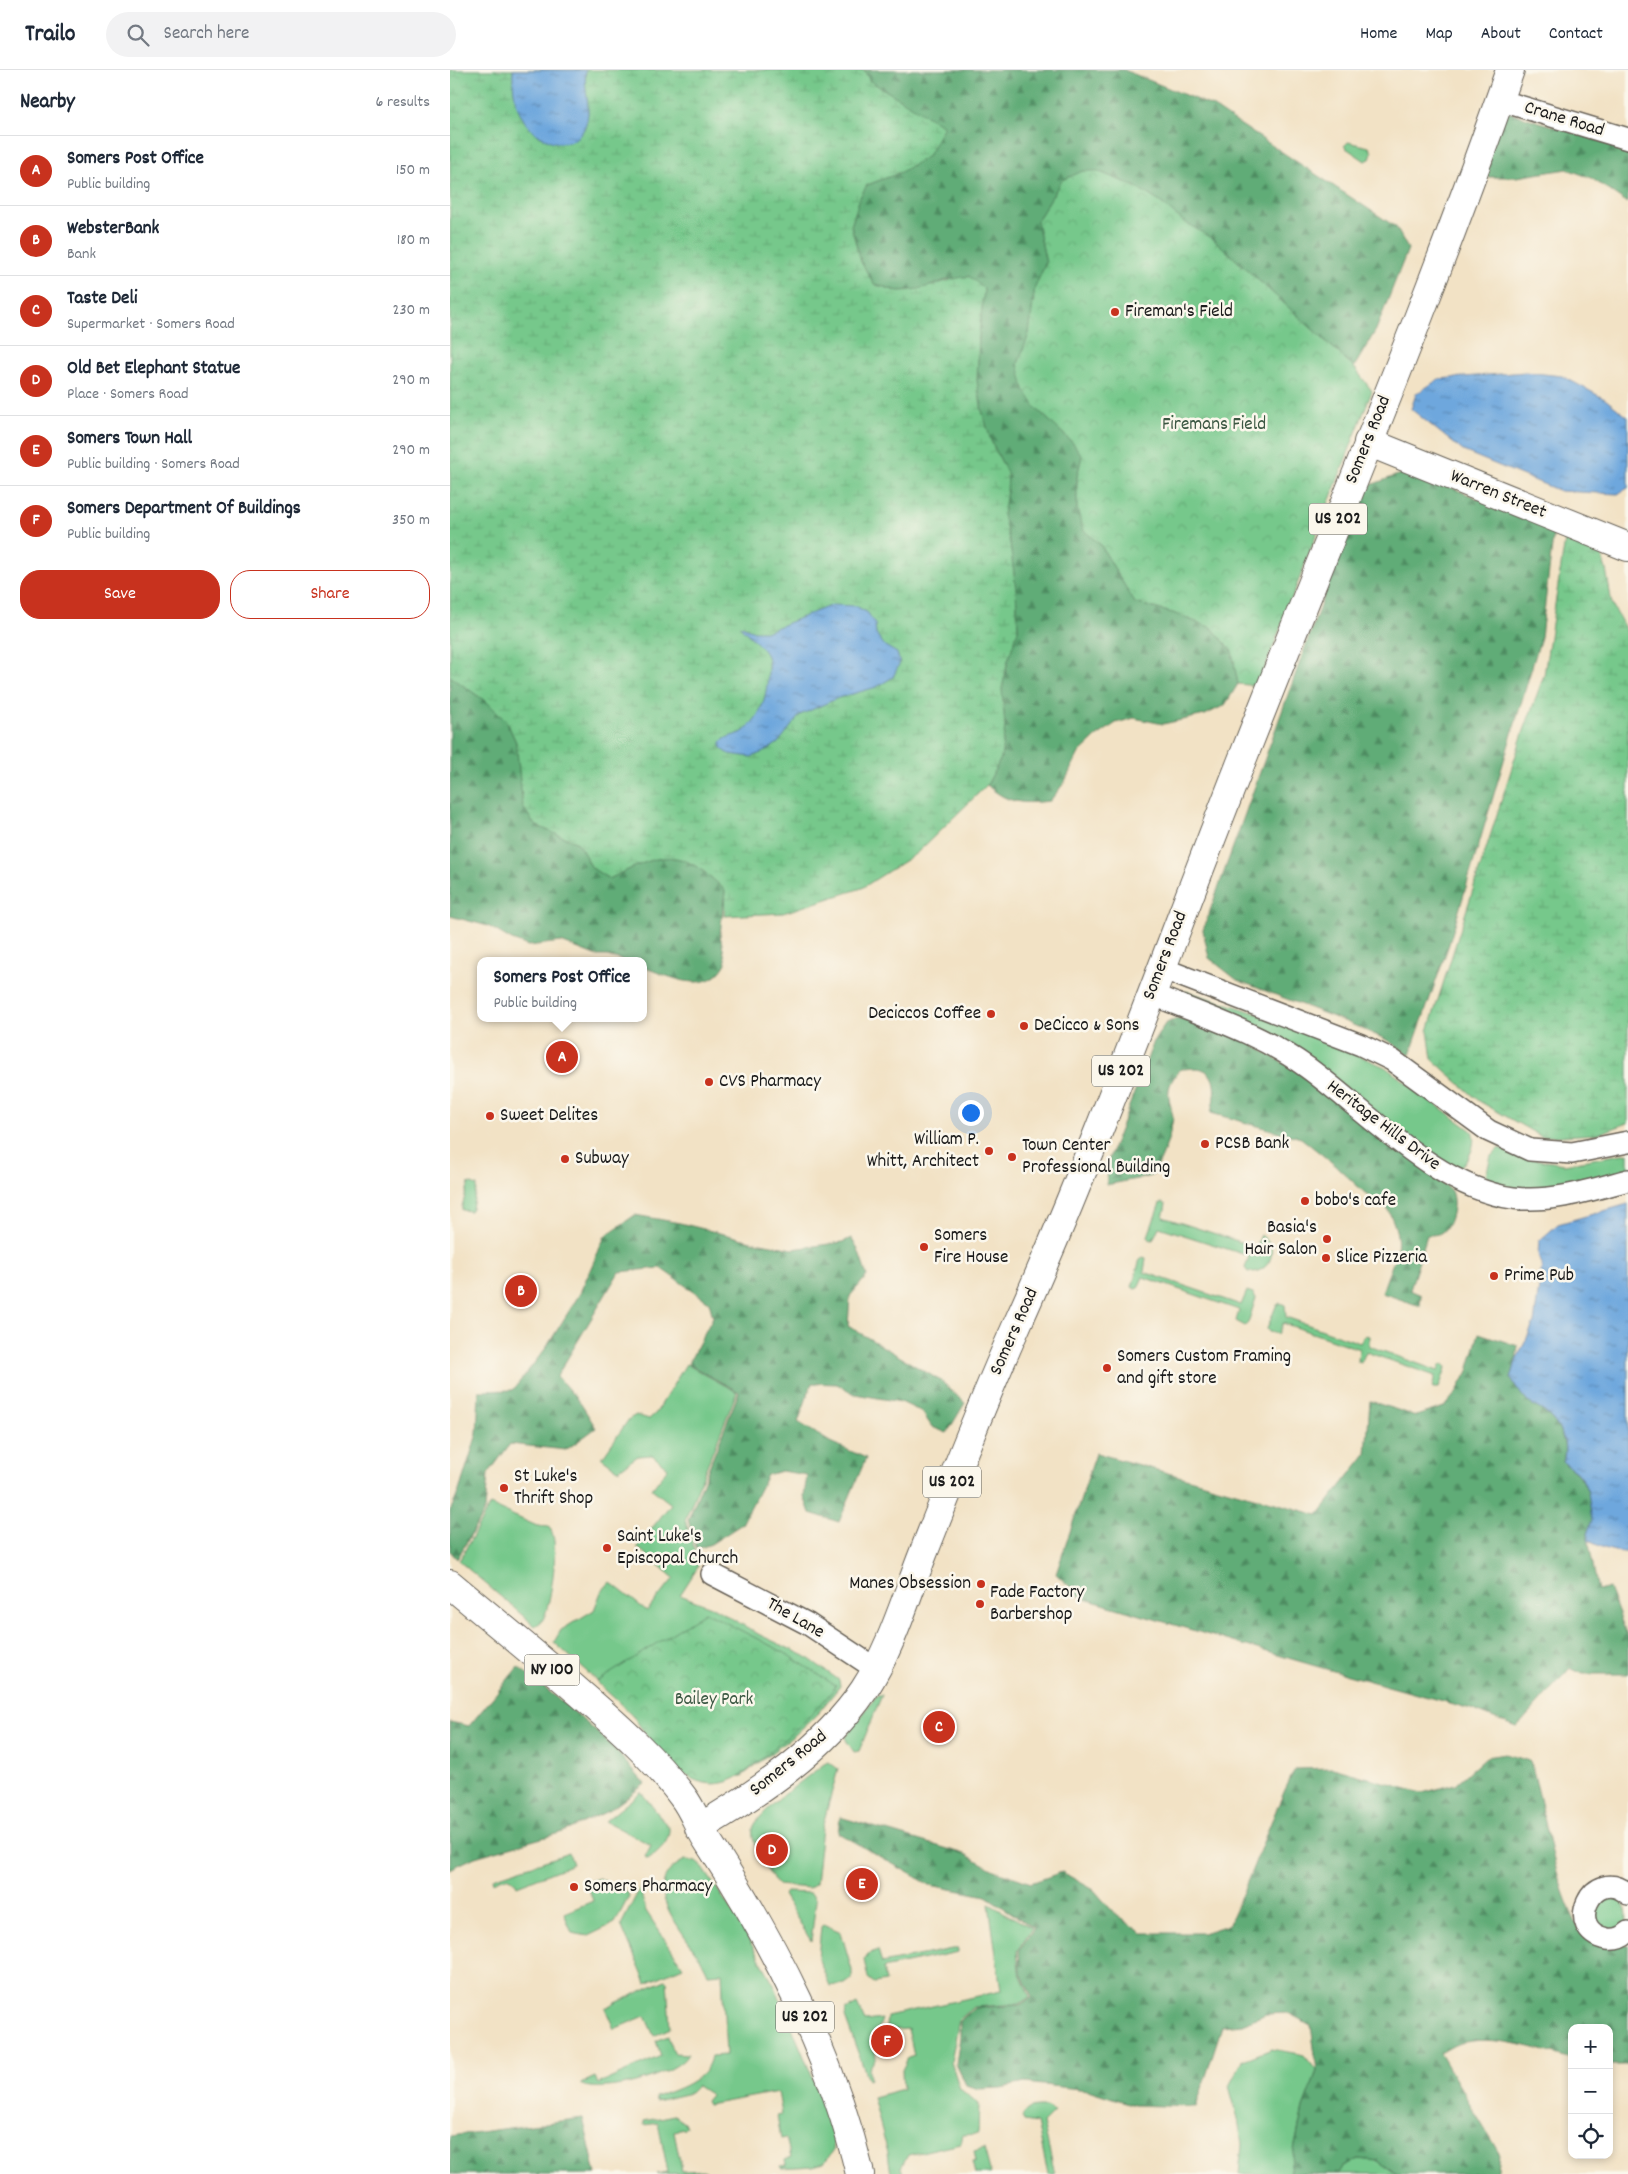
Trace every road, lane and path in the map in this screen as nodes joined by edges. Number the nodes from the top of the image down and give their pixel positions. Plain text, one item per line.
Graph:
1 (1510, 70) edge
2 (1499, 100) junction
3 (1628, 139) edge
4 (1368, 442) junction
5 (1628, 547) edge
6 (1161, 968) junction
7 (1151, 994) junction
8 (1628, 1142) edge
9 (1628, 1180) edge
10 (712, 1574) dead end
11 (450, 1584) edge
12 (876, 1670) junction
13 (699, 1828) junction
14 (1628, 1894) edge
15 (1628, 1932) edge
16 (860, 2174) edge

1 - 2 main road, Somers Road / US 202
2 - 3 street, Crane Road
2 - 4 main road, Somers Road / US 202
4 - 5 main road, Warren Street
4 - 6 main road, Somers Road / US 202
6 - 7 main road, Somers Road / US 202
6 - 8 street
7 - 9 street, Heritage Hills Drive
7 - 12 main road, Somers Road / US 202
10 - 12 street, The Lane
11 - 13 main road, NY 100
12 - 13 main road, Somers Road / US 202
13 - 16 main road, US 202
14 - 15 street

